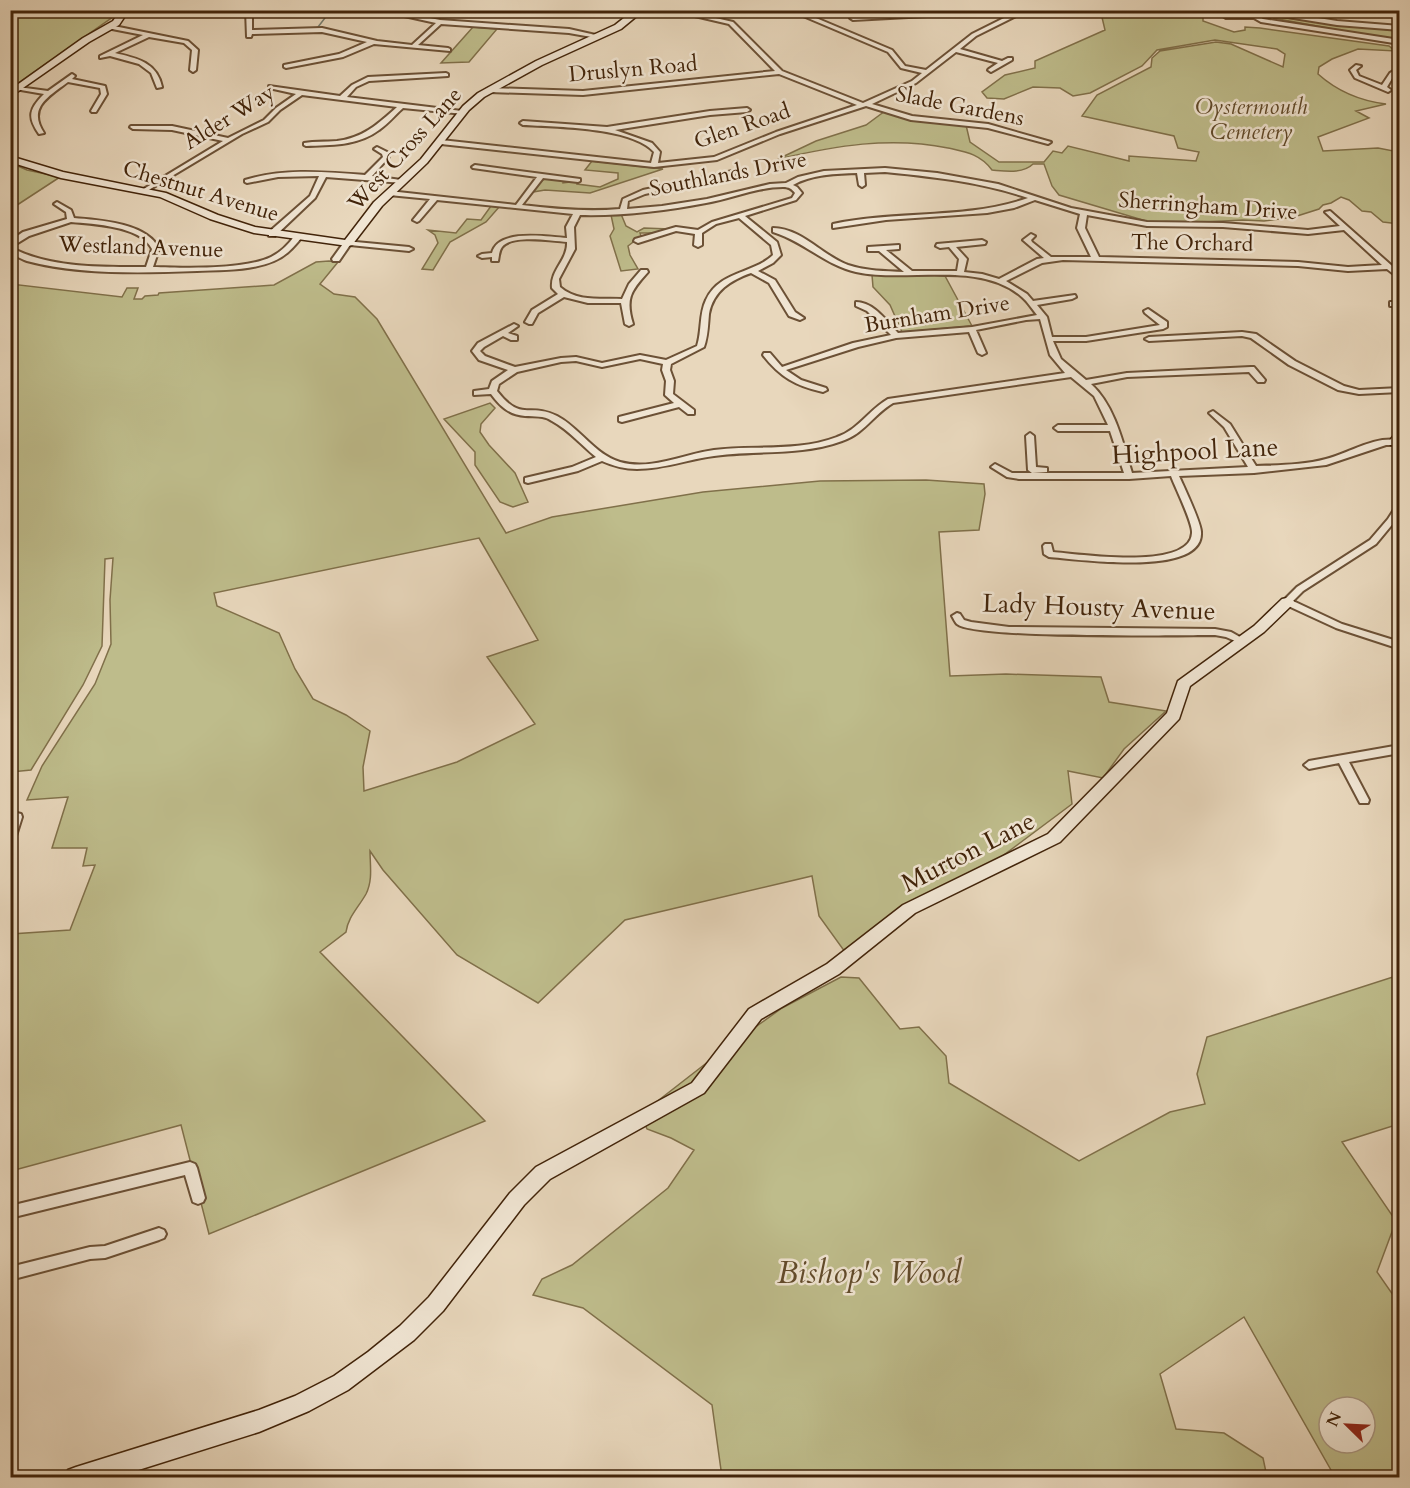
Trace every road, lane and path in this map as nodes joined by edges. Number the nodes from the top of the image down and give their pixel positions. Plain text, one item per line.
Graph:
1 (125, 10) edge
2 (249, 10) edge
3 (379, 10) edge
4 (640, 10) edge
5 (671, 10) edge
6 (791, 10) edge
7 (1026, 10) edge
8 (933, 11) edge
9 (1255, 14) edge
10 (1266, 15) edge
11 (853, 18) dead end
12 (1230, 18) dead end
13 (440, 22) junction
14 (109, 27) junction
15 (1400, 28) edge
16 (150, 34) junction
17 (597, 36) junction
18 (373, 42) junction
19 (1400, 42) edge
20 (414, 46) junction
21 (447, 50) dead end
22 (957, 50) junction
23 (110, 54) junction
24 (102, 57) dead end
25 (1010, 59) dead end
26 (1003, 63) junction
27 (1343, 65) dead end
28 (286, 66) dead end
29 (1400, 69) edge
30 (194, 70) dead end
31 (992, 70) dead end
32 (780, 72) junction
33 (927, 72) junction
34 (1392, 74) junction
35 (446, 75) dead end
36 (1400, 77) edge
37 (159, 87) dead end
38 (271, 87) dead end
39 (489, 90) junction
40 (14, 91) edge
41 (50, 93) junction
42 (301, 93) junction
43 (342, 98) junction
44 (864, 104) junction
45 (106, 106) dead end
46 (401, 106) junction
47 (747, 110) dead end
48 (462, 113) junction
49 (523, 123) dead end
50 (133, 127) dead end
51 (608, 129) junction
52 (41, 134) dead end
53 (229, 140) junction
54 (441, 142) junction
55 (1048, 142) dead end
56 (306, 144) dead end
57 (376, 149) dead end
58 (10, 159) edge
59 (654, 165) junction
60 (476, 167) dead end
61 (742, 171) dead end
62 (860, 171) junction
63 (323, 176) junction
64 (542, 176) junction
65 (367, 177) junction
66 (578, 180) dead end
67 (247, 181) dead end
68 (851, 181) dead end
69 (401, 182) junction
70 (788, 185) junction
71 (145, 190) junction
72 (389, 193) junction
73 (435, 198) junction
74 (1035, 198) junction
75 (57, 204) dead end
76 (519, 205) junction
77 (623, 211) junction
78 (1328, 212) dead end
79 (577, 213) junction
80 (1084, 213) junction
81 (741, 216) junction
82 (71, 220) junction
83 (417, 220) dead end
84 (836, 226) dead end
85 (1345, 228) junction
86 (777, 230) dead end
87 (272, 234) junction
88 (1031, 236) dead end
89 (298, 237) junction
90 (570, 240) junction
91 (638, 241) dead end
92 (982, 242) dead end
93 (348, 243) junction
94 (940, 246) dead end
95 (952, 246) junction
96 (896, 247) dead end
97 (881, 248) junction
98 (409, 249) dead end
99 (871, 249) dead end
100 (482, 256) dead end
101 (336, 259) dead end
102 (1049, 259) junction
103 (1096, 259) junction
104 (1388, 267) junction
105 (149, 268) junction
106 (751, 270) junction
107 (644, 272) dead end
108 (909, 273) junction
109 (960, 273) junction
110 (1400, 277) edge
111 (627, 278) dead end
112 (636, 279) junction
113 (1000, 281) junction
114 (563, 294) junction
115 (1072, 297) dead end
116 (624, 301) junction
117 (1033, 303) junction
118 (859, 304) dead end
119 (879, 304) dead end
120 (870, 309) junction
121 (1148, 311) dead end
122 (626, 315) junction
123 (615, 316) dead end
124 (1043, 317) junction
125 (800, 318) dead end
126 (529, 322) dead end
127 (629, 324) dead end
128 (514, 326) dead end
129 (972, 329) junction
130 (503, 333) junction
131 (896, 336) junction
132 (514, 338) dead end
133 (1050, 339) junction
134 (1149, 339) dead end
135 (982, 353) dead end
136 (767, 355) dead end
137 (668, 363) junction
138 (514, 370) junction
139 (779, 370) junction
140 (1074, 374) junction
141 (1261, 380) dead end
142 (1084, 383) junction
143 (823, 390) dead end
144 (1400, 390) edge
145 (493, 391) junction
146 (477, 393) dead end
147 (679, 404) junction
148 (690, 412) dead end
149 (1213, 413) dead end
150 (622, 419) dead end
151 (1058, 428) dead end
152 (1112, 428) junction
153 (1030, 436) dead end
154 (1398, 441) edge
155 (603, 457) junction
156 (995, 467) dead end
157 (1254, 470) junction
158 (522, 471) dead end
159 (1033, 473) junction
160 (1174, 474) junction
161 (1129, 476) junction
162 (1400, 507) edge
163 (1049, 554) dead end
164 (1287, 602) junction
165 (957, 616) dead end
166 (1242, 641) junction
167 (1400, 646) edge
168 (1400, 748) edge
169 (1342, 759) junction
170 (1310, 765) dead end
171 (1364, 800) dead end
172 (17, 817) dead end
173 (10, 836) edge
174 (198, 1198) dead end
175 (10, 1212) edge
176 (159, 1234) dead end
177 (10, 1274) edge
178 (76, 1478) edge

1 - 14 street
2 - 18 street
3 - 13 street
4 - 17 street, West Cross Lane
5 - 32 street
6 - 33 street
7 - 22 street, Glen Road
8 - 11 street
9 - 10 street
9 - 12 street
10 - 15 street
10 - 19 street
13 - 17 street
13 - 20 street
14 - 16 street
14 - 40 street
16 - 23 street
16 - 30 street
17 - 39 street, West Cross Lane
18 - 20 street
18 - 28 street
20 - 21 street
22 - 26 street
22 - 33 street, Glen Road
23 - 24 street
23 - 37 street
25 - 26 street
26 - 31 street
27 - 34 street
29 - 34 street
32 - 39 street, Druslyn Road
32 - 44 street, Slade Gardens
33 - 44 street, Glen Road
34 - 36 street
35 - 43 street
38 - 42 street, Alder Way
39 - 48 street, West Cross Lane
40 - 41 street
41 - 45 street
41 - 52 street
42 - 43 street, Alder Way
42 - 53 street, Alder Way
43 - 46 street, Alder Way
44 - 55 street, Slade Gardens
44 - 59 street, Glen Road
46 - 48 street, Alder Way
46 - 56 street
47 - 51 street
48 - 54 street, West Cross Lane
49 - 51 street
50 - 53 street
51 - 59 street
53 - 71 street, Alder Way
54 - 59 street, Glen Road
54 - 69 street, West Cross Lane
57 - 65 street
58 - 71 street, Chestnut Avenue
60 - 64 street
61 - 77 street
62 - 68 street
62 - 70 street, Southlands Drive
62 - 74 street, Southlands Drive
63 - 65 street
63 - 67 street
63 - 87 street
64 - 66 street
64 - 76 street
65 - 69 street
69 - 72 street, West Cross Lane
70 - 77 street, Southlands Drive
70 - 81 street
71 - 87 street, Chestnut Avenue
72 - 73 street, Southlands Drive
72 - 93 street, West Cross Lane
73 - 76 street, Southlands Drive
73 - 83 street
74 - 80 street, Sherringham Drive
74 - 84 street
75 - 82 street
76 - 79 street, Southlands Drive
77 - 79 street, Southlands Drive
78 - 85 street
79 - 90 street
80 - 85 street, Sherringham Drive
80 - 103 street
81 - 91 street
81 - 106 street
82 - 105 street
82 - 105 street, Westland Avenue
85 - 104 street
86 - 108 street
87 - 89 street, Chestnut Avenue
88 - 102 street
89 - 93 street, Chestnut Avenue
89 - 105 street, Westland Avenue
90 - 100 street
90 - 114 street
92 - 95 street
93 - 98 street
93 - 101 street, West Cross Lane
94 - 95 street
95 - 109 street
96 - 97 street
97 - 99 street
97 - 108 street
102 - 103 street, The Orchard
102 - 113 street, The Orchard
103 - 104 street, The Orchard
104 - 110 street
106 - 125 street
106 - 137 street
107 - 112 street
108 - 109 street
109 - 113 street
111 - 112 street
112 - 116 street
113 - 117 street
114 - 116 street
114 - 126 street
115 - 117 street
116 - 122 street
117 - 124 street
118 - 120 street
119 - 120 street
120 - 131 street
121 - 133 street
122 - 123 street
122 - 127 street
124 - 129 street, Burnham Drive
124 - 133 street
128 - 130 street
129 - 131 street, Burnham Drive
129 - 135 street
130 - 132 street
130 - 138 street
131 - 139 street, Burnham Drive
133 - 140 street
134 - 144 street
136 - 139 street
137 - 138 street
137 - 147 street
138 - 145 street
139 - 143 street
140 - 142 street
140 - 155 street
141 - 142 street
142 - 152 street
145 - 146 street
145 - 155 street
147 - 148 street
147 - 150 street
149 - 157 street
151 - 152 street
152 - 161 street
153 - 159 street
154 - 157 street, Highpool Lane
155 - 158 street
156 - 159 street, Highpool Lane
157 - 160 street, Highpool Lane
159 - 161 street, Highpool Lane
160 - 161 street, Highpool Lane
160 - 163 street
162 - 164 street, Murton Lane
164 - 166 street, Murton Lane
164 - 167 street
165 - 166 street, Lady Housty Avenue
166 - 178 street, Murton Lane
168 - 169 street
169 - 170 street
169 - 171 street
172 - 173 street
174 - 175 street
176 - 177 street

